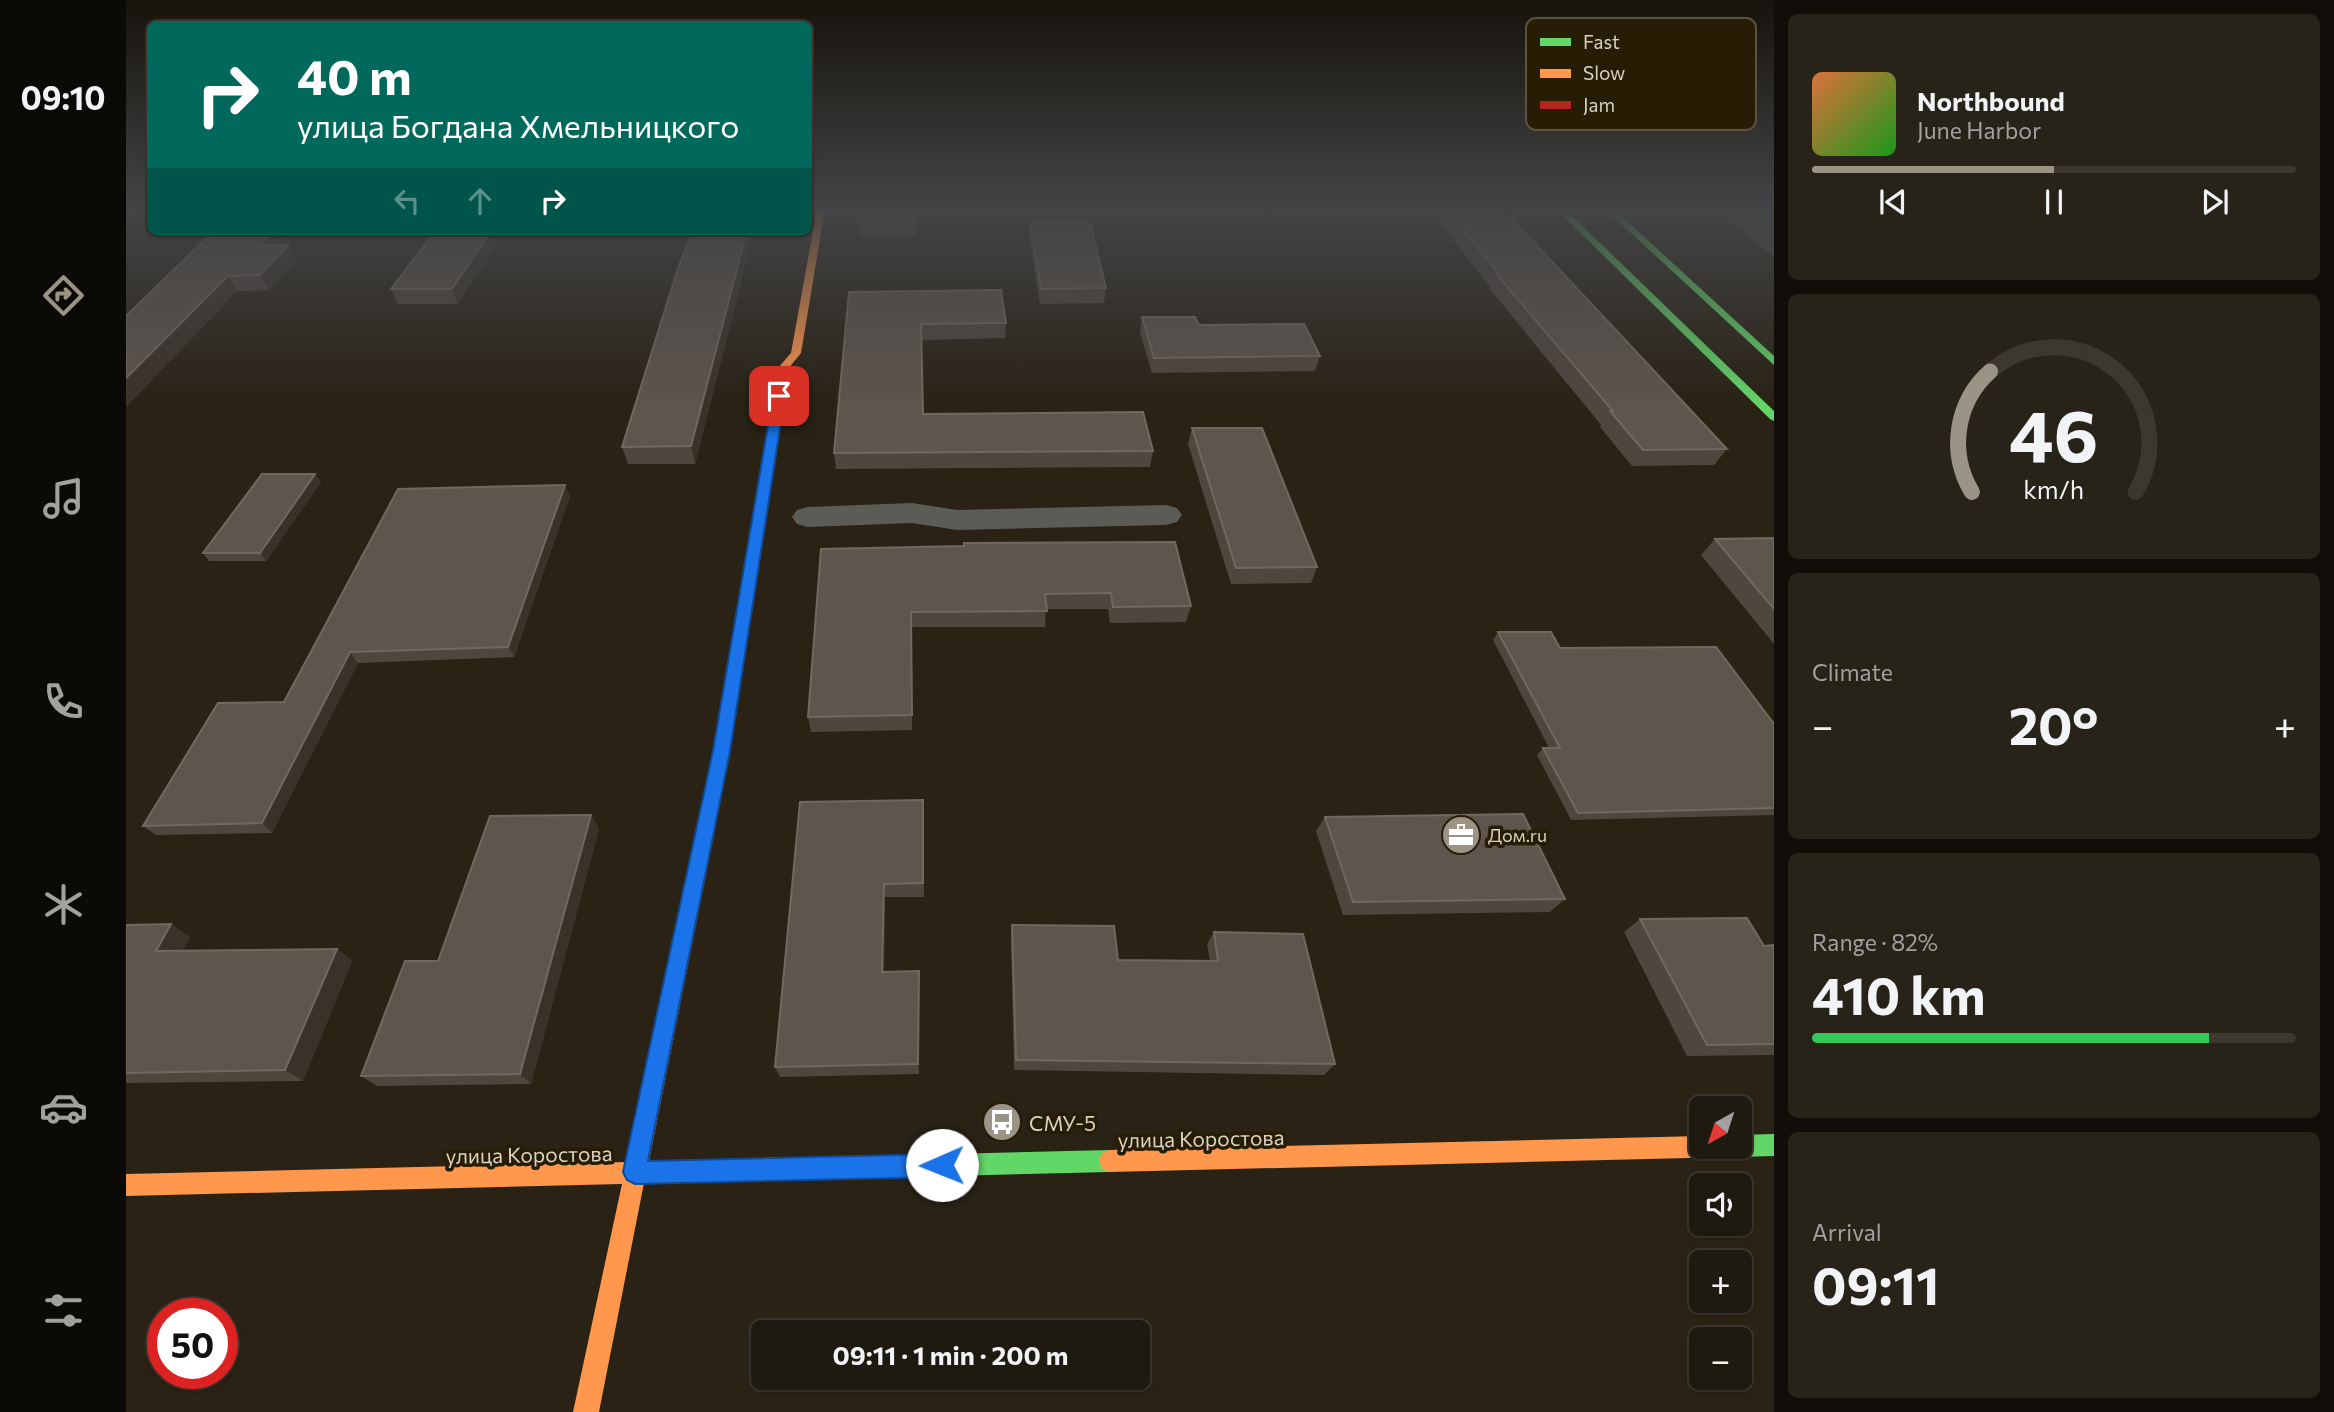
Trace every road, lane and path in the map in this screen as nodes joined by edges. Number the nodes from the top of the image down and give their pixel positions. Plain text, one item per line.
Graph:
1 (810, 275) edge
2 (1627, 275) edge
3 (1680, 275) edge
4 (1774, 362) edge
5 (1774, 418) edge
6 (1166, 515) dead end
7 (808, 517) dead end
8 (1774, 1145) edge
9 (1752, 1146) edge
10 (1689, 1147) edge
11 (635, 1172) junction
12 (126, 1185) edge
13 (586, 1412) edge

1 - 11 main road
2 - 5 main road
3 - 4 main road
6 - 7 street
8 - 9 main road
10 - 11 main road, улица Коростова
11 - 12 main road, улица Коростова
11 - 13 main road

